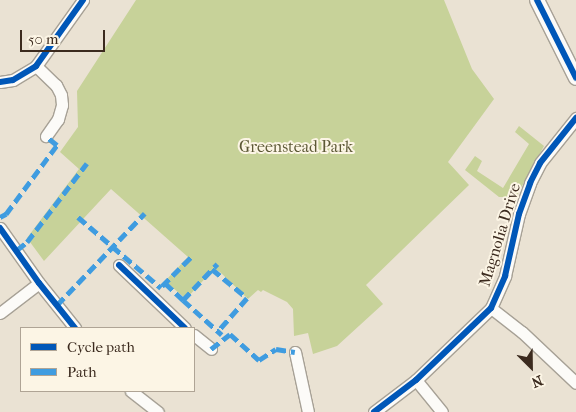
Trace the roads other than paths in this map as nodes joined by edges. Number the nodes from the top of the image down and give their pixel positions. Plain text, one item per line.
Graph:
1 (84, 0) edge
2 (538, 0) edge
3 (36, 66) junction
4 (576, 78) edge
5 (0, 82) edge
6 (576, 118) edge
7 (46, 136) dead end
8 (0, 228) edge
9 (119, 265) dead end
10 (39, 283) junction
11 (491, 308) junction
12 (0, 313) edge
13 (174, 319) junction
14 (74, 327) edge
15 (167, 327) edge
16 (184, 327) edge
17 (195, 336) edge
18 (211, 349) dead end
19 (295, 352) dead end
20 (416, 380) junction
21 (576, 383) edge
22 (132, 392) edge
23 (158, 412) edge
24 (308, 412) edge
25 (374, 412) edge
26 (442, 412) edge

1 - 3 street
2 - 4 street
3 - 5 street
3 - 7 street
6 - 11 street, Magnolia Drive
8 - 10 street
9 - 13 street
10 - 12 street
10 - 14 street
11 - 20 street, Magnolia Drive
11 - 21 street
13 - 15 street
13 - 16 street
17 - 18 street
19 - 24 street
20 - 25 street, Magnolia Drive
20 - 26 street
22 - 23 street

